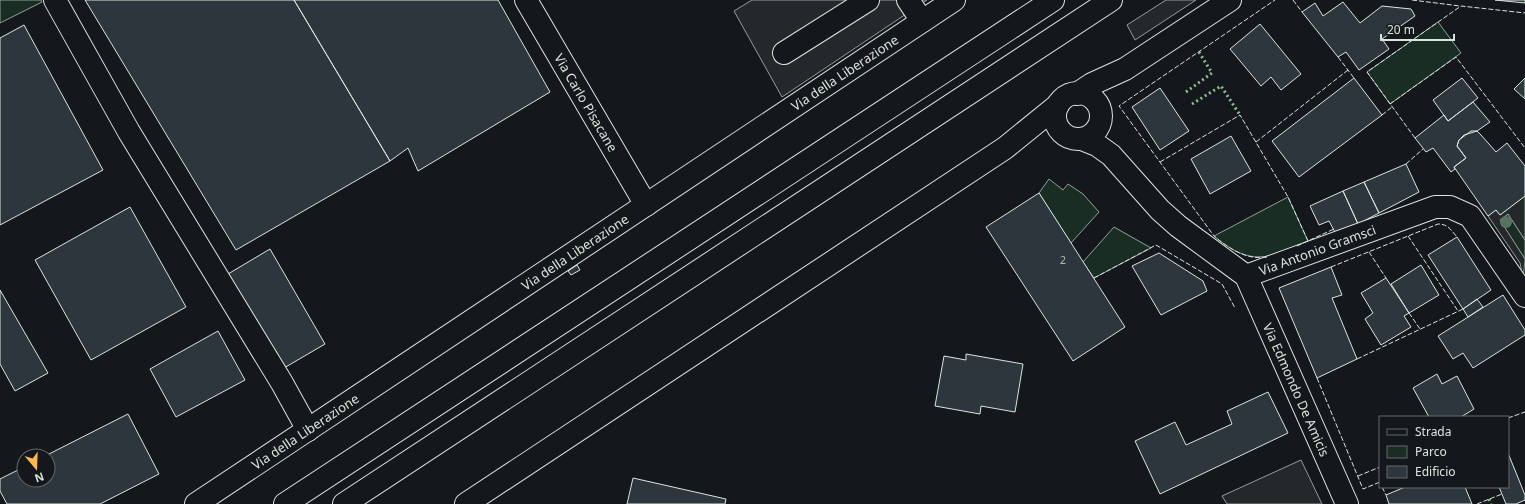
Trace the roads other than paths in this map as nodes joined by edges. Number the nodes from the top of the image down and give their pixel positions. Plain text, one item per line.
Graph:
1 (55, 0) edge
2 (526, 0) edge
3 (868, 0) edge
4 (908, 0) edge
5 (954, 0) edge
6 (1053, 0) edge
7 (1111, 0) edge
8 (1230, 0) edge
9 (922, 21) junction
10 (784, 52) dead end
11 (1125, 68) junction
12 (1077, 94) junction
13 (1058, 105) junction
14 (1100, 117) junction
15 (1075, 138) junction
16 (1005, 148) junction
17 (1111, 155) junction
18 (646, 205) junction
19 (1246, 276) junction
20 (1525, 296) edge
21 (308, 430) junction
22 (196, 504) edge
23 (285, 504) edge
24 (344, 504) edge
25 (466, 504) edge
26 (1346, 504) edge

1 - 21 main road
2 - 18 main road, Via Carlo Pisacane
3 - 10 main road
4 - 9 main road
5 - 9 main road, Via della Liberazione
6 - 23 main road
7 - 24 main road
8 - 11 main road
9 - 18 main road, Via della Liberazione
11 - 12 main road
11 - 14 main road
12 - 13 main road
12 - 14 main road
13 - 15 main road
13 - 16 main road
14 - 15 main road
14 - 17 main road, Via Antonio Gramsci
15 - 16 main road
15 - 17 main road, Via Antonio Gramsci
16 - 25 main road
17 - 19 main road, Via Antonio Gramsci
18 - 21 main road, Via della Liberazione
19 - 20 main road, Via Antonio Gramsci
19 - 26 main road, Via Edmondo De Amicis
21 - 22 main road, Via della Liberazione

